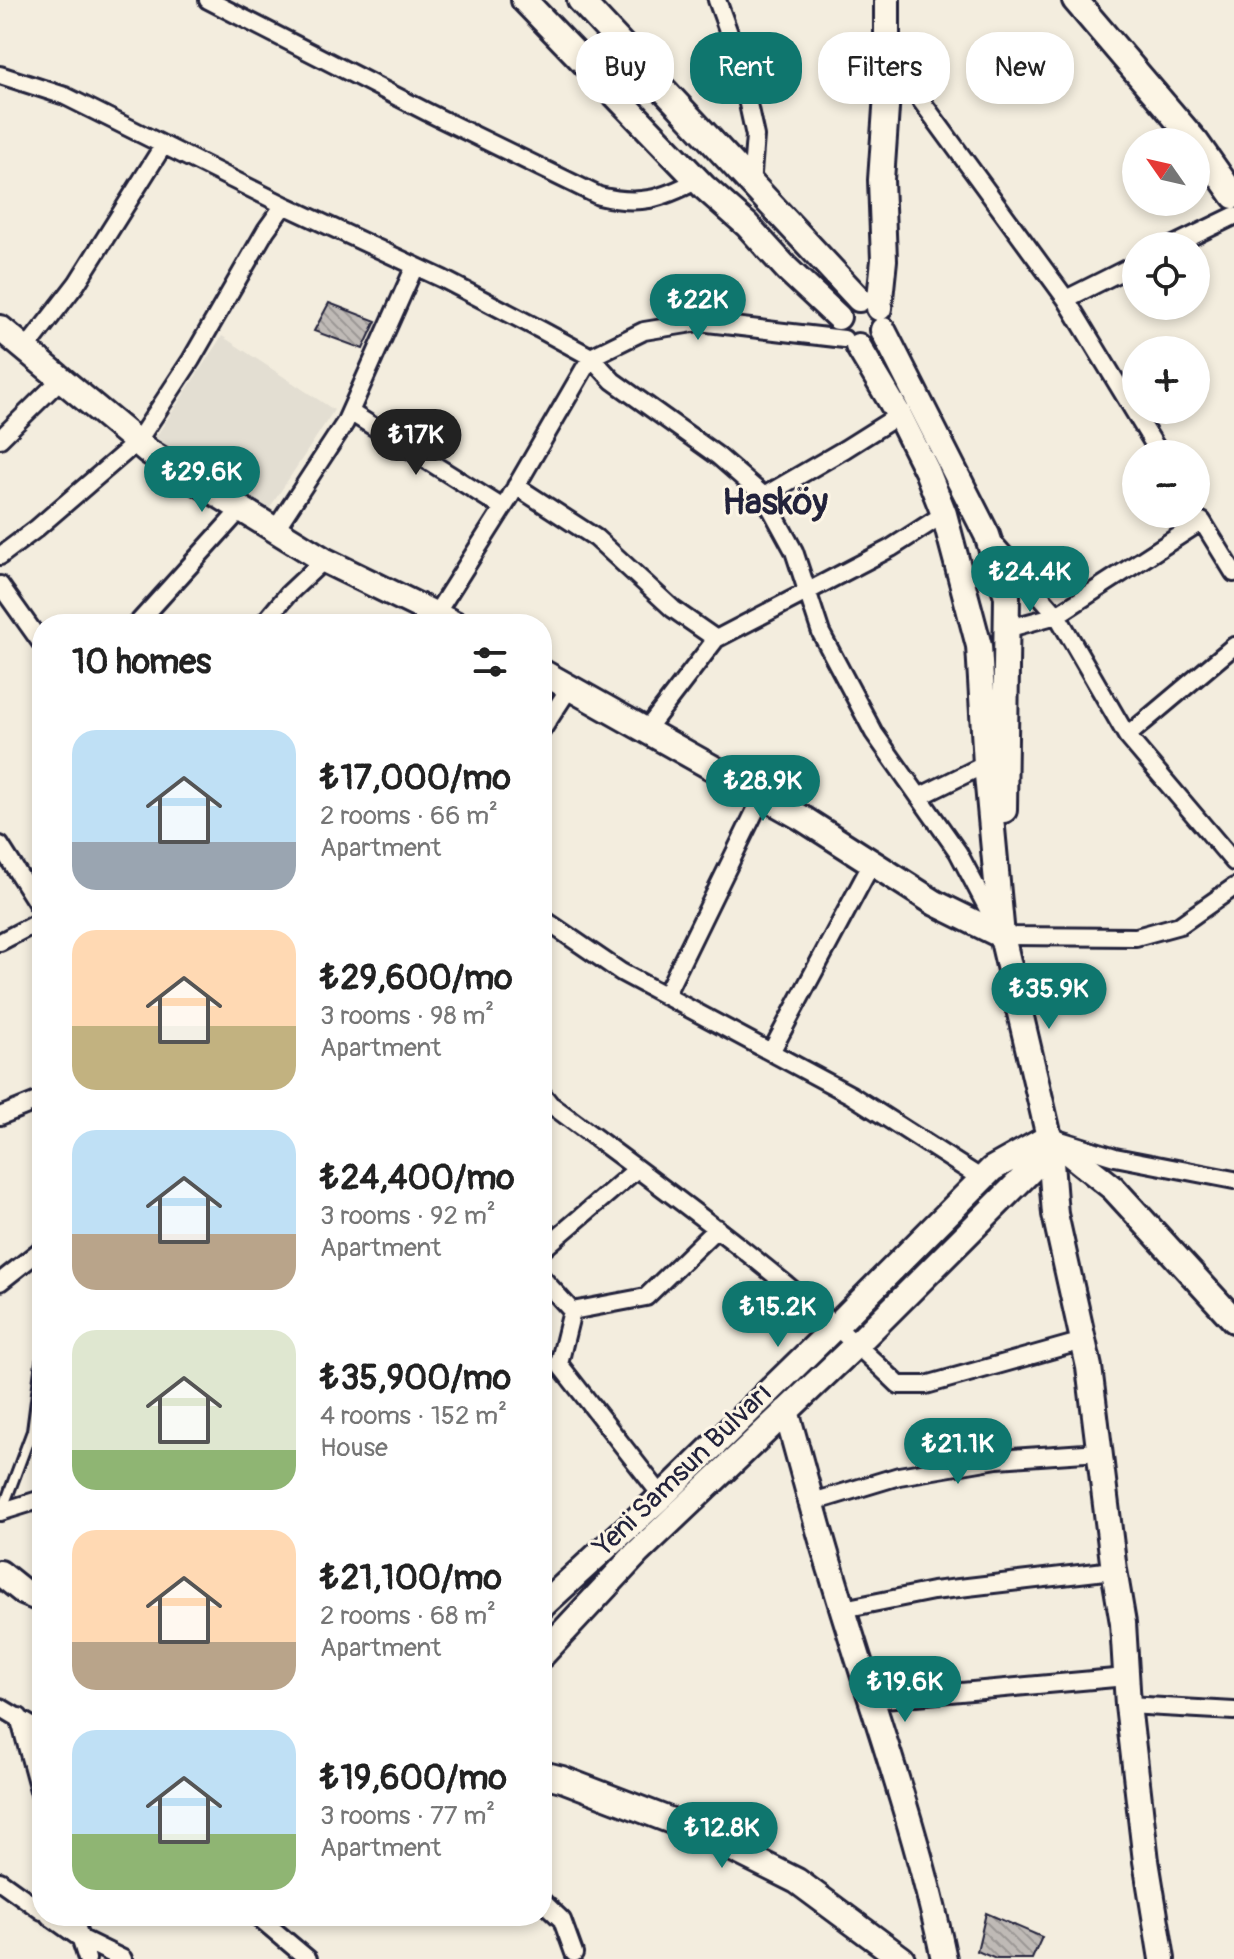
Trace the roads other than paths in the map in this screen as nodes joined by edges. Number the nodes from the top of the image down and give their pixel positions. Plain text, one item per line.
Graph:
1 (208, 0) edge
2 (524, 0) edge
3 (580, 0) edge
4 (717, 0) edge
5 (887, 0) edge
6 (1075, 0) edge
7 (887, 32) edge
8 (0, 75) edge
9 (885, 104) edge
10 (924, 104) edge
11 (1184, 128) edge
12 (163, 146) junction
13 (1210, 162) edge
14 (698, 180) junction
15 (751, 185) junction
16 (1234, 196) edge
17 (284, 205) junction
18 (1234, 216) edge
19 (1201, 232) edge
20 (415, 266) junction
21 (1122, 271) edge
22 (1066, 299) junction
23 (872, 309) junction
24 (0, 328) edge
25 (846, 334) junction
26 (26, 349) junction
27 (591, 357) junction
28 (62, 378) junction
29 (350, 412) junction
30 (899, 415) junction
31 (0, 439) edge
32 (1152, 440) edge
33 (137, 442) junction
34 (516, 486) junction
35 (764, 496) junction
36 (503, 508) junction
37 (241, 509) junction
38 (944, 514) junction
39 (1182, 528) edge
40 (1206, 528) edge
41 (275, 530) junction
42 (987, 535) junction
43 (0, 556) edge
44 (324, 560) junction
45 (1234, 573) edge
46 (0, 585) edge
47 (808, 591) junction
48 (146, 614) edge
49 (271, 614) edge
50 (427, 614) edge
51 (444, 614) edge
52 (1057, 615) junction
53 (1006, 629) junction
54 (32, 630) edge
55 (716, 639) junction
56 (1234, 646) edge
57 (552, 677) edge
58 (570, 687) junction
59 (552, 715) edge
60 (647, 729) junction
61 (1127, 736) junction
62 (986, 764) junction
63 (763, 795) junction
64 (919, 797) junction
65 (0, 845) edge
66 (1234, 862) edge
67 (872, 863) junction
68 (1234, 887) edge
69 (32, 895) edge
70 (1234, 900) edge
71 (1210, 904) junction
72 (32, 925) edge
73 (552, 925) edge
74 (1002, 936) junction
75 (0, 942) edge
76 (665, 996) junction
77 (771, 1052) junction
78 (32, 1103) edge
79 (552, 1105) edge
80 (0, 1116) edge
81 (1049, 1137) junction
82 (637, 1169) junction
83 (982, 1179) junction
84 (1234, 1180) edge
85 (717, 1228) junction
86 (552, 1241) edge
87 (32, 1257) edge
88 (0, 1282) edge
89 (552, 1289) edge
90 (572, 1311) junction
91 (1234, 1320) edge
92 (835, 1327) junction
93 (1083, 1341) junction
94 (857, 1344) junction
95 (786, 1411) junction
96 (32, 1431) edge
97 (1100, 1452) junction
98 (662, 1496) junction
99 (32, 1502) edge
100 (813, 1502) junction
101 (1, 1512) edge
102 (1114, 1570) junction
103 (0, 1573) edge
104 (552, 1594) edge
105 (32, 1596) edge
106 (843, 1609) junction
107 (552, 1644) edge
108 (1126, 1677) junction
109 (873, 1700) junction
110 (1128, 1705) junction
111 (0, 1707) edge
112 (1234, 1711) edge
113 (19, 1717) junction
114 (32, 1725) edge
115 (32, 1764) edge
116 (552, 1776) edge
117 (0, 1881) edge
118 (32, 1904) edge
119 (552, 1910) edge
120 (63, 1926) edge
121 (76, 1926) edge
122 (269, 1926) edge
123 (80, 1938) junction
124 (574, 1953) dead end
125 (87, 1959) edge
126 (123, 1959) edge
127 (308, 1959) edge
128 (902, 1959) edge
129 (944, 1959) edge
130 (1162, 1959) edge

1 - 14 street
2 - 14 main road
3 - 15 main road
4 - 15 street
5 - 7 main road
6 - 11 main road
8 - 12 street
9 - 23 main road
10 - 22 street
12 - 17 street
12 - 26 street
13 - 16 main road
14 - 25 main road
15 - 23 main road
17 - 20 street
17 - 33 street
18 - 19 street
20 - 27 street
20 - 29 street
21 - 22 street
22 - 32 street
23 - 25 main road
23 - 25 main road
23 - 42 main road
24 - 26 main road
25 - 27 street
25 - 30 main road
26 - 28 main road
27 - 34 street
27 - 35 street
28 - 31 street
28 - 33 main road
29 - 36 street
29 - 41 street
30 - 35 street
30 - 38 main road
33 - 37 main road
33 - 43 street
34 - 36 street
34 - 55 street
35 - 47 street
36 - 51 street
37 - 41 main road
37 - 48 street
38 - 47 street
38 - 62 main road
39 - 52 street
40 - 45 street
41 - 44 main road
42 - 52 street
42 - 53 main road
44 - 49 street
44 - 50 main road
46 - 54 street
47 - 55 street
47 - 64 street
52 - 53 street
52 - 61 street
53 - 74 main road
55 - 60 street
56 - 61 street
57 - 58 main road
58 - 59 street
58 - 60 main road
60 - 63 main road
61 - 66 street
62 - 64 street
62 - 74 main road
63 - 67 main road
63 - 76 street
64 - 74 street
65 - 69 street
67 - 74 main road
67 - 77 street
68 - 71 street
70 - 71 street
71 - 74 street
72 - 75 street
73 - 76 street
74 - 81 main road
76 - 77 street
77 - 83 street
78 - 80 street
79 - 82 street
81 - 83 main road, Yeni Samsun Bulvarı
81 - 84 street
81 - 91 main road
81 - 93 main road
81 - 94 main road, Yeni Samsun Bulvarı
82 - 85 street
82 - 86 street
83 - 92 main road, Yeni Samsun Bulvarı
85 - 90 street
85 - 92 street
87 - 88 street
89 - 90 street
90 - 98 street
92 - 94 street
92 - 98 main road, Yeni Samsun Bulvarı
93 - 94 street
93 - 97 main road
94 - 95 main road, Yeni Samsun Bulvarı
95 - 100 main road
95 - 107 main road, Yeni Samsun Bulvarı
96 - 101 lane
97 - 100 street
97 - 102 main road
98 - 104 main road, Yeni Samsun Bulvarı
99 - 101 street
100 - 106 main road
102 - 106 street
102 - 108 main road
103 - 105 main road
106 - 109 main road
108 - 109 street
108 - 110 main road
109 - 129 main road
110 - 112 street
110 - 130 main road
111 - 113 street
113 - 114 street
113 - 115 street
116 - 128 main road
117 - 118 street
119 - 124 street
120 - 123 street
121 - 123 street
122 - 127 street
123 - 125 street
123 - 126 street

